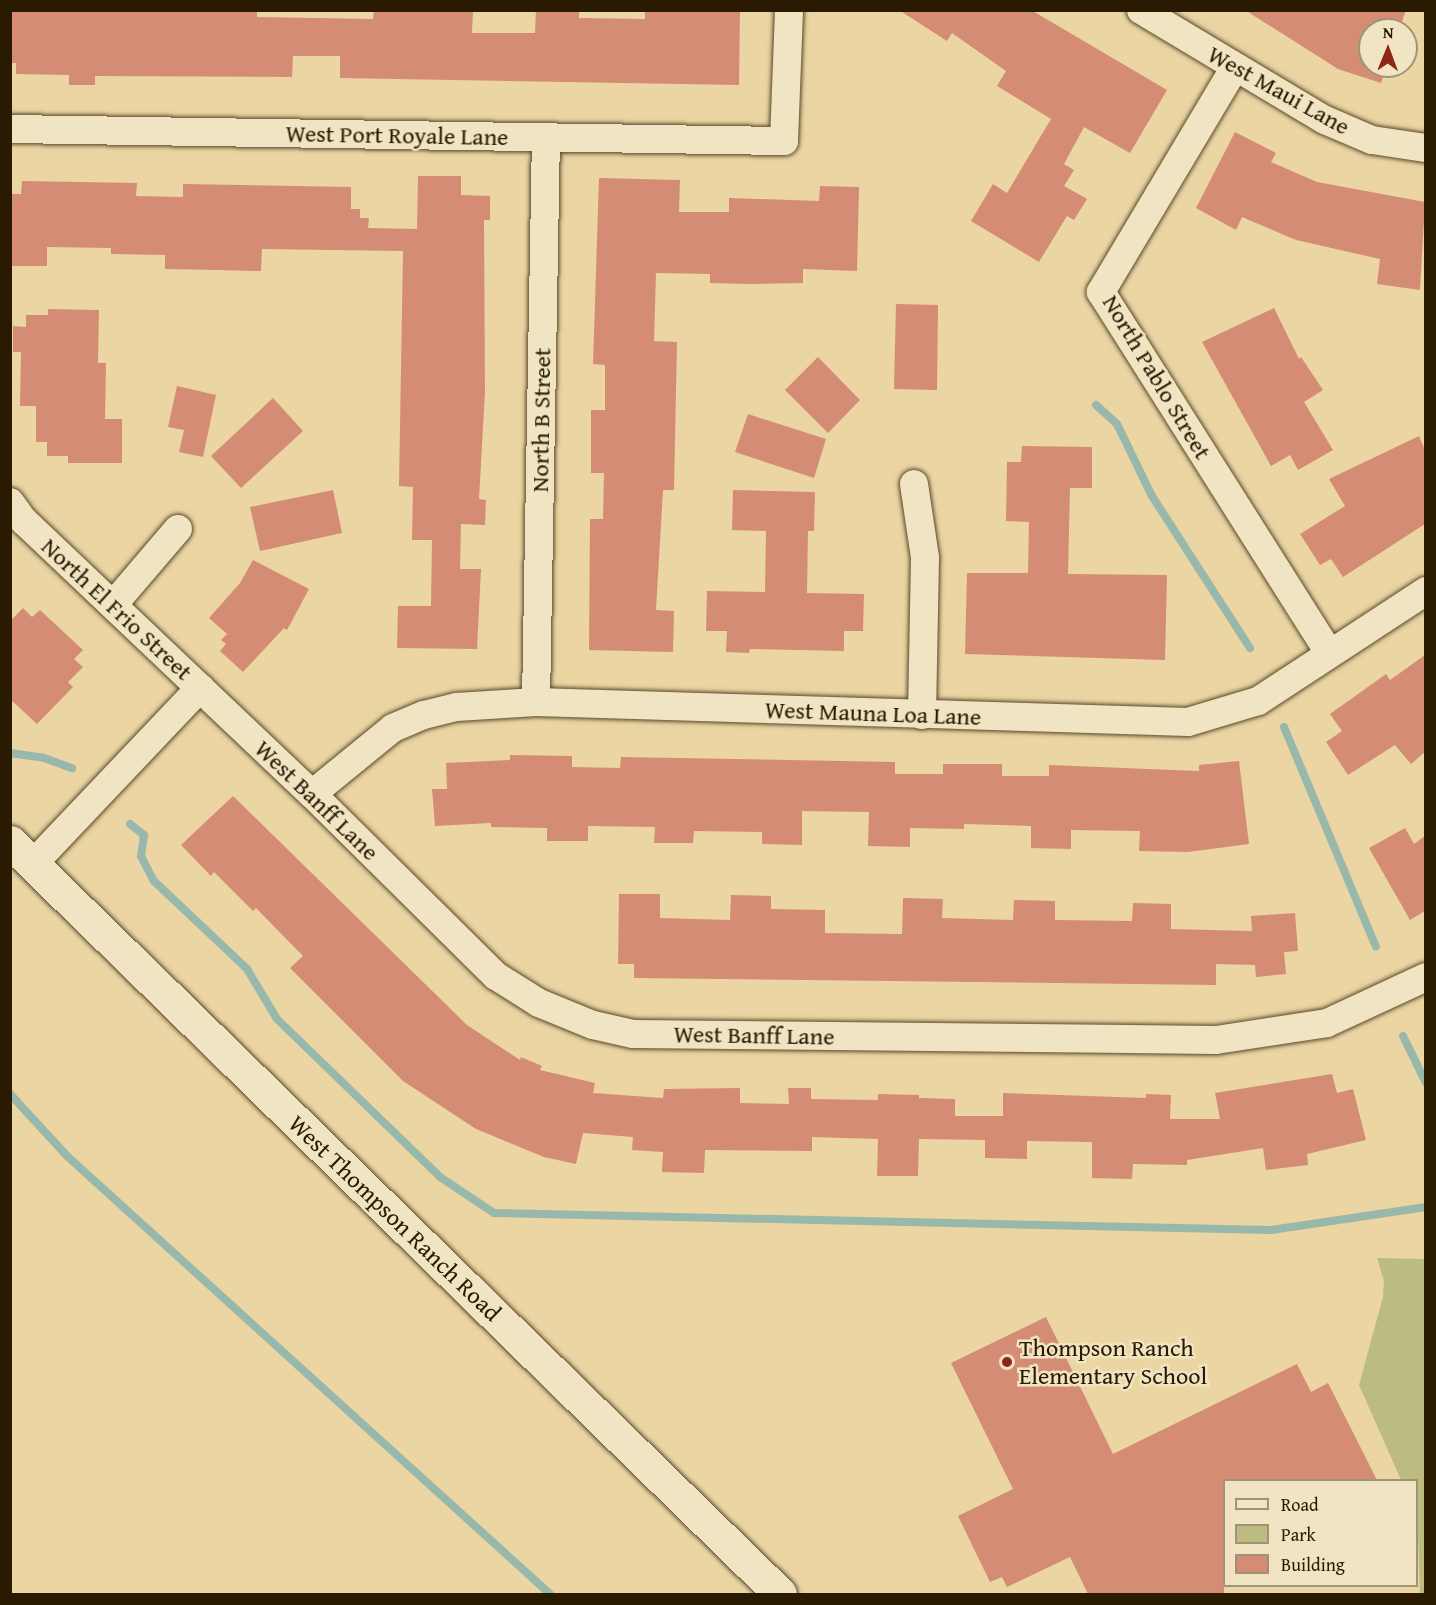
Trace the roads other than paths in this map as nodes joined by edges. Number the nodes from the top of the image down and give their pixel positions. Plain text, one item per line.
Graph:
1 (789, 10) edge
2 (1141, 10) edge
3 (1235, 67) junction
4 (10, 129) edge
5 (546, 137) junction
6 (1425, 148) edge
7 (914, 483) dead end
8 (10, 502) edge
9 (178, 528) dead end
10 (1425, 591) edge
11 (112, 605) junction
12 (1329, 653) junction
13 (200, 688) junction
14 (536, 702) junction
15 (922, 715) junction
16 (312, 794) junction
17 (22, 853) edge
18 (1425, 977) edge
19 (780, 1594) edge

1 - 5 street, West Port Royale Lane
2 - 3 street, West Maui Lane
3 - 6 street, West Maui Lane
3 - 12 street, North Pablo Street
4 - 5 street, West Port Royale Lane
5 - 14 street, North B Street
7 - 15 street
8 - 11 street, North El Frio Street
9 - 11 street
10 - 12 street, West Mauna Loa Lane
11 - 13 street, North El Frio Street
12 - 15 street, West Mauna Loa Lane
13 - 16 street, West Banff Lane
13 - 17 street
14 - 15 street, West Mauna Loa Lane
14 - 16 street, West Mauna Loa Lane
16 - 18 street, West Banff Lane
17 - 19 main road, West Thompson Ranch Road

